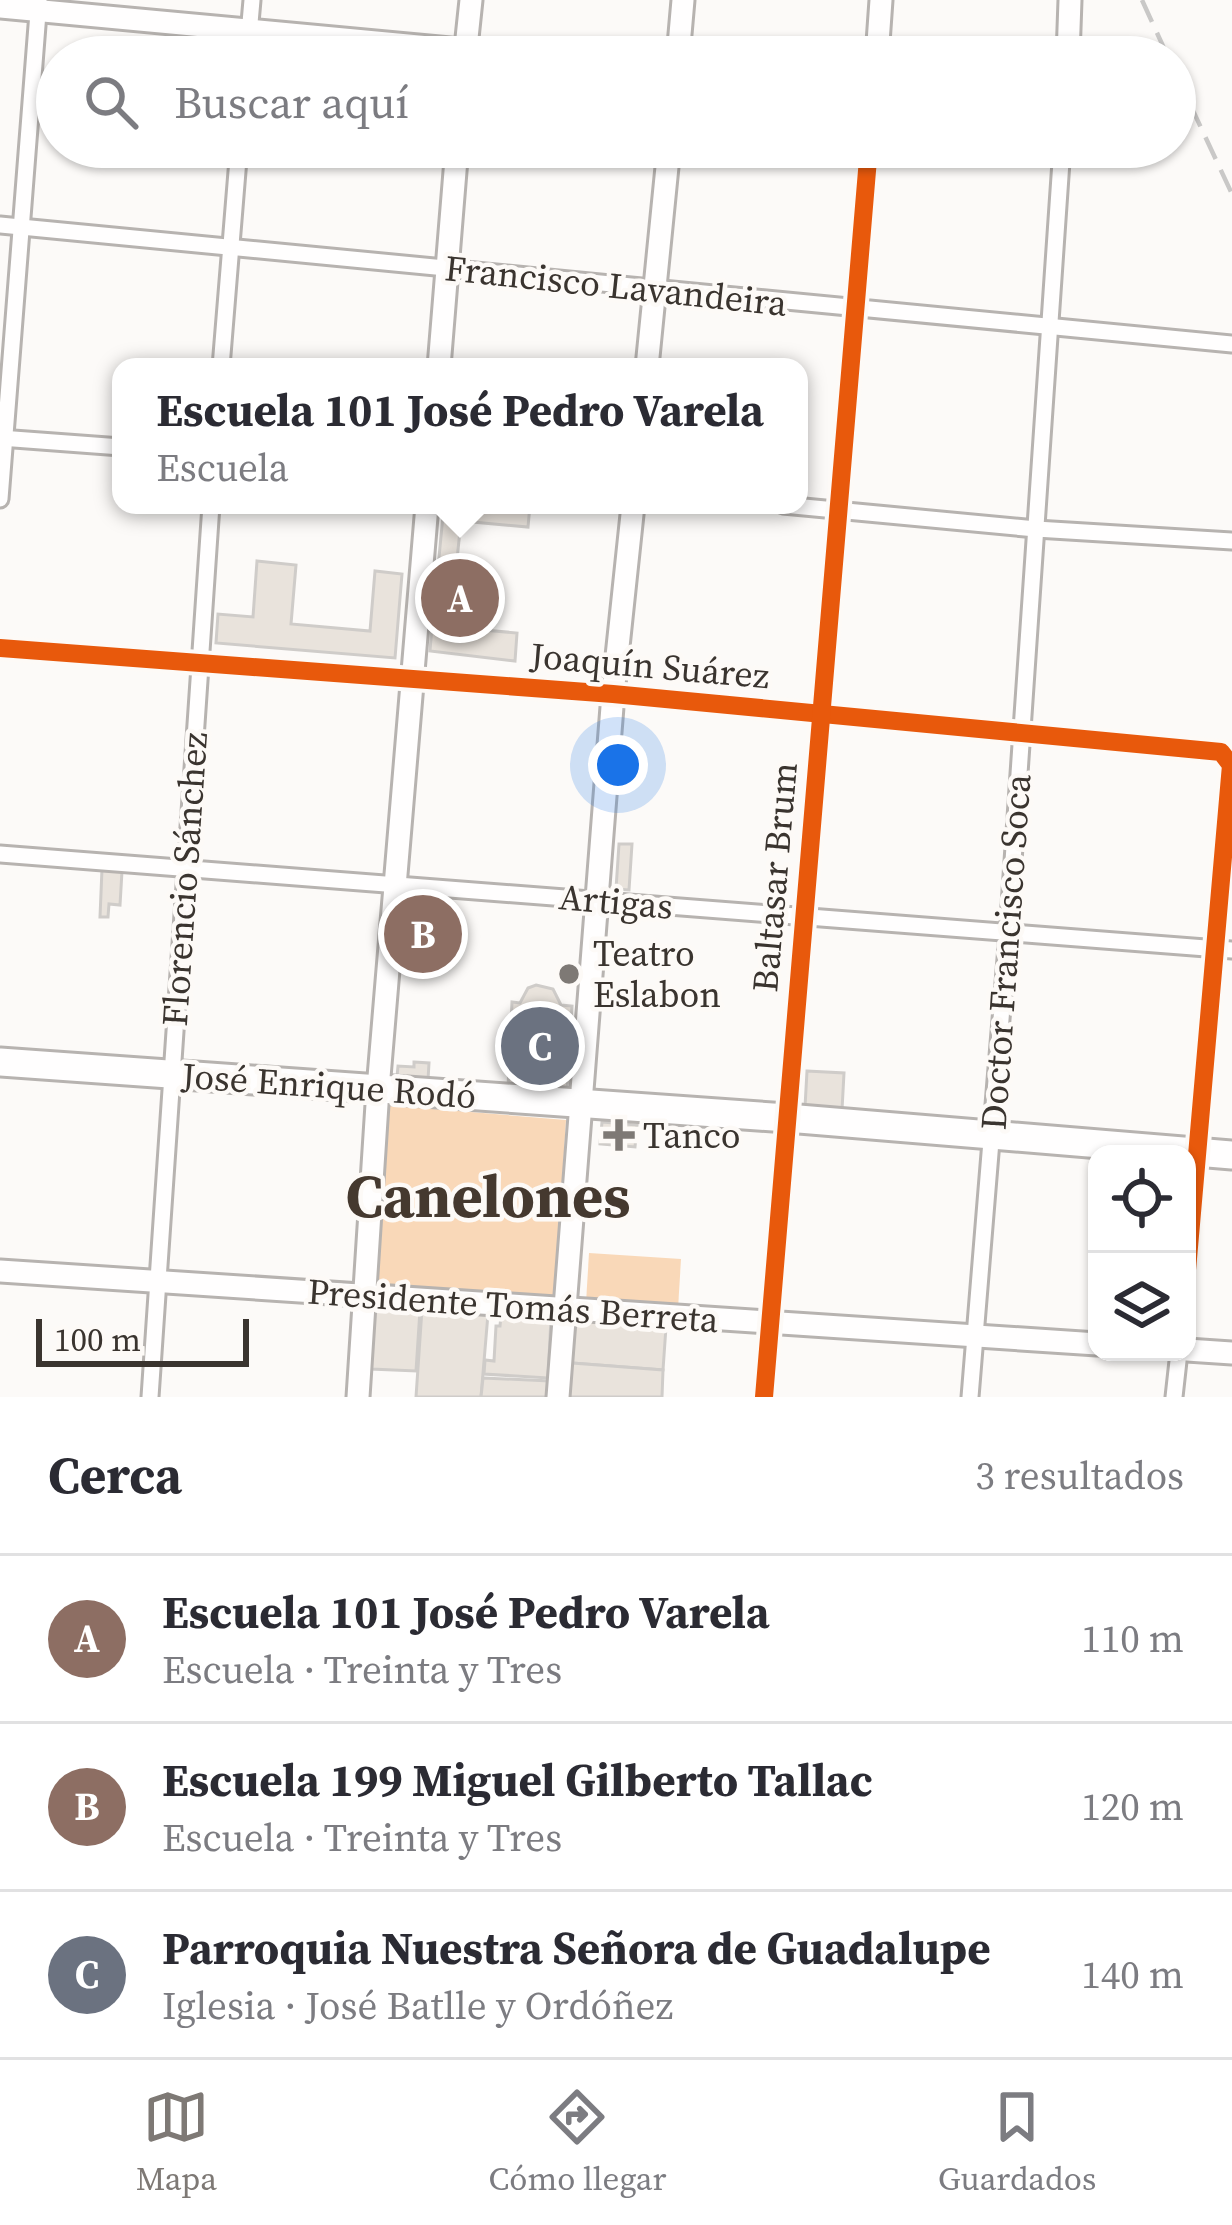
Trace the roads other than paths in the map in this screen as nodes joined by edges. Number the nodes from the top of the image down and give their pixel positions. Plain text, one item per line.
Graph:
1 (252, 0) edge
2 (470, 0) edge
3 (683, 0) edge
4 (881, 0) edge
5 (1070, 0) edge
6 (38, 5) edge
7 (0, 7) edge
8 (249, 30) junction
9 (249, 36) edge
10 (303, 36) edge
11 (467, 36) edge
12 (680, 36) edge
13 (878, 36) edge
14 (1068, 36) edge
15 (237, 168) edge
16 (455, 168) edge
17 (667, 168) edge
18 (867, 168) edge
19 (1061, 168) edge
20 (0, 225) edge
21 (21, 227) junction
22 (231, 246) junction
23 (447, 268) junction
24 (654, 290) junction
25 (854, 308) junction
26 (1051, 327) junction
27 (1232, 344) edge
28 (222, 358) edge
29 (440, 358) edge
30 (648, 358) edge
31 (2, 438) edge
32 (112, 446) edge
33 (0, 499) edge
34 (808, 507) edge
35 (837, 510) junction
36 (210, 514) edge
37 (427, 514) edge
38 (632, 514) edge
39 (1036, 530) junction
40 (1232, 541) edge
41 (0, 647) edge
42 (200, 661) junction
43 (413, 678) junction
44 (613, 694) junction
45 (821, 713) junction
46 (1020, 732) junction
47 (1228, 760) edge
48 (0, 854) edge
49 (184, 867) junction
50 (395, 884) junction
51 (598, 900) junction
52 (803, 916) junction
53 (1008, 934) junction
54 (1214, 949) junction
55 (1232, 950) edge
56 (0, 1062) edge
57 (170, 1073) junction
58 (378, 1089) junction
59 (581, 1103) junction
60 (787, 1118) junction
61 (991, 1136) junction
62 (1198, 1153) junction
63 (1232, 1155) edge
64 (1189, 1253) edge
65 (0, 1271) edge
66 (156, 1281) junction
67 (366, 1295) junction
68 (565, 1310) junction
69 (770, 1323) junction
70 (974, 1336) junction
71 (1088, 1343) edge
72 (1196, 1352) edge
73 (1232, 1353) edge
74 (1181, 1361) edge
75 (150, 1397) edge
76 (358, 1397) edge
77 (558, 1397) edge
78 (764, 1397) edge
79 (970, 1397) edge
80 (1174, 1397) edge

1 - 8 street
2 - 11 street
3 - 12 street
4 - 13 street
5 - 14 street
6 - 7 street
6 - 8 street
6 - 21 street
8 - 9 street
8 - 10 street
15 - 22 street
16 - 23 street
17 - 24 street
18 - 25 street, Baltasar Brum
19 - 26 street, Doctor Francisco Soca
20 - 21 street, Francisco Lavandeira
21 - 22 street, Francisco Lavandeira
21 - 31 street
22 - 23 street, Francisco Lavandeira
22 - 28 street
23 - 24 street, Francisco Lavandeira
23 - 29 street
24 - 25 street, Francisco Lavandeira
24 - 30 street
25 - 26 street, Francisco Lavandeira
25 - 35 street, Baltasar Brum
26 - 27 street, Francisco Lavandeira
26 - 39 street, Doctor Francisco Soca
31 - 32 street
31 - 33 street
34 - 35 street
35 - 39 street
35 - 45 street, Baltasar Brum
36 - 42 street, Florencio Sánchez
37 - 43 street
38 - 44 street
39 - 40 street
39 - 46 street, Doctor Francisco Soca
41 - 42 street, Joaquín Suárez
42 - 43 street, Joaquín Suárez
42 - 49 street, Florencio Sánchez
43 - 44 street, Joaquín Suárez
43 - 50 street
44 - 45 street, Joaquín Suárez
44 - 51 street
45 - 46 street, Joaquín Suárez
45 - 52 street, Baltasar Brum
46 - 47 street, Joaquín Suárez
46 - 53 street, Doctor Francisco Soca
47 - 54 street
48 - 49 street, Artigas
49 - 50 street, Artigas
49 - 57 street, Florencio Sánchez
50 - 51 street, Artigas
50 - 58 street
51 - 52 street, Artigas
51 - 59 street
52 - 53 street, Artigas
52 - 60 street, Baltasar Brum
53 - 54 street, Artigas
53 - 61 street, Doctor Francisco Soca
54 - 55 street, Artigas
54 - 62 street
56 - 57 highway, José Enrique Rodó
57 - 58 highway, José Enrique Rodó
57 - 66 street, Florencio Sánchez
58 - 59 highway, José Enrique Rodó
58 - 67 street
59 - 60 highway, José Enrique Rodó
59 - 68 street
60 - 61 highway, José Enrique Rodó
60 - 69 street, Baltasar Brum
61 - 62 highway, José Enrique Rodó
61 - 70 street, Doctor Francisco Soca
62 - 63 highway, José Enrique Rodó
62 - 64 street
65 - 66 street, Presidente Tomás Berreta
66 - 67 street, Presidente Tomás Berreta
66 - 75 street, Florencio Sánchez
67 - 68 street, Presidente Tomás Berreta
67 - 76 street
68 - 69 street, Presidente Tomás Berreta
68 - 77 street
69 - 70 street, Presidente Tomás Berreta
69 - 78 street, Baltasar Brum
70 - 71 street, Presidente Tomás Berreta
70 - 79 street, Doctor Francisco Soca
72 - 73 street
74 - 80 street

